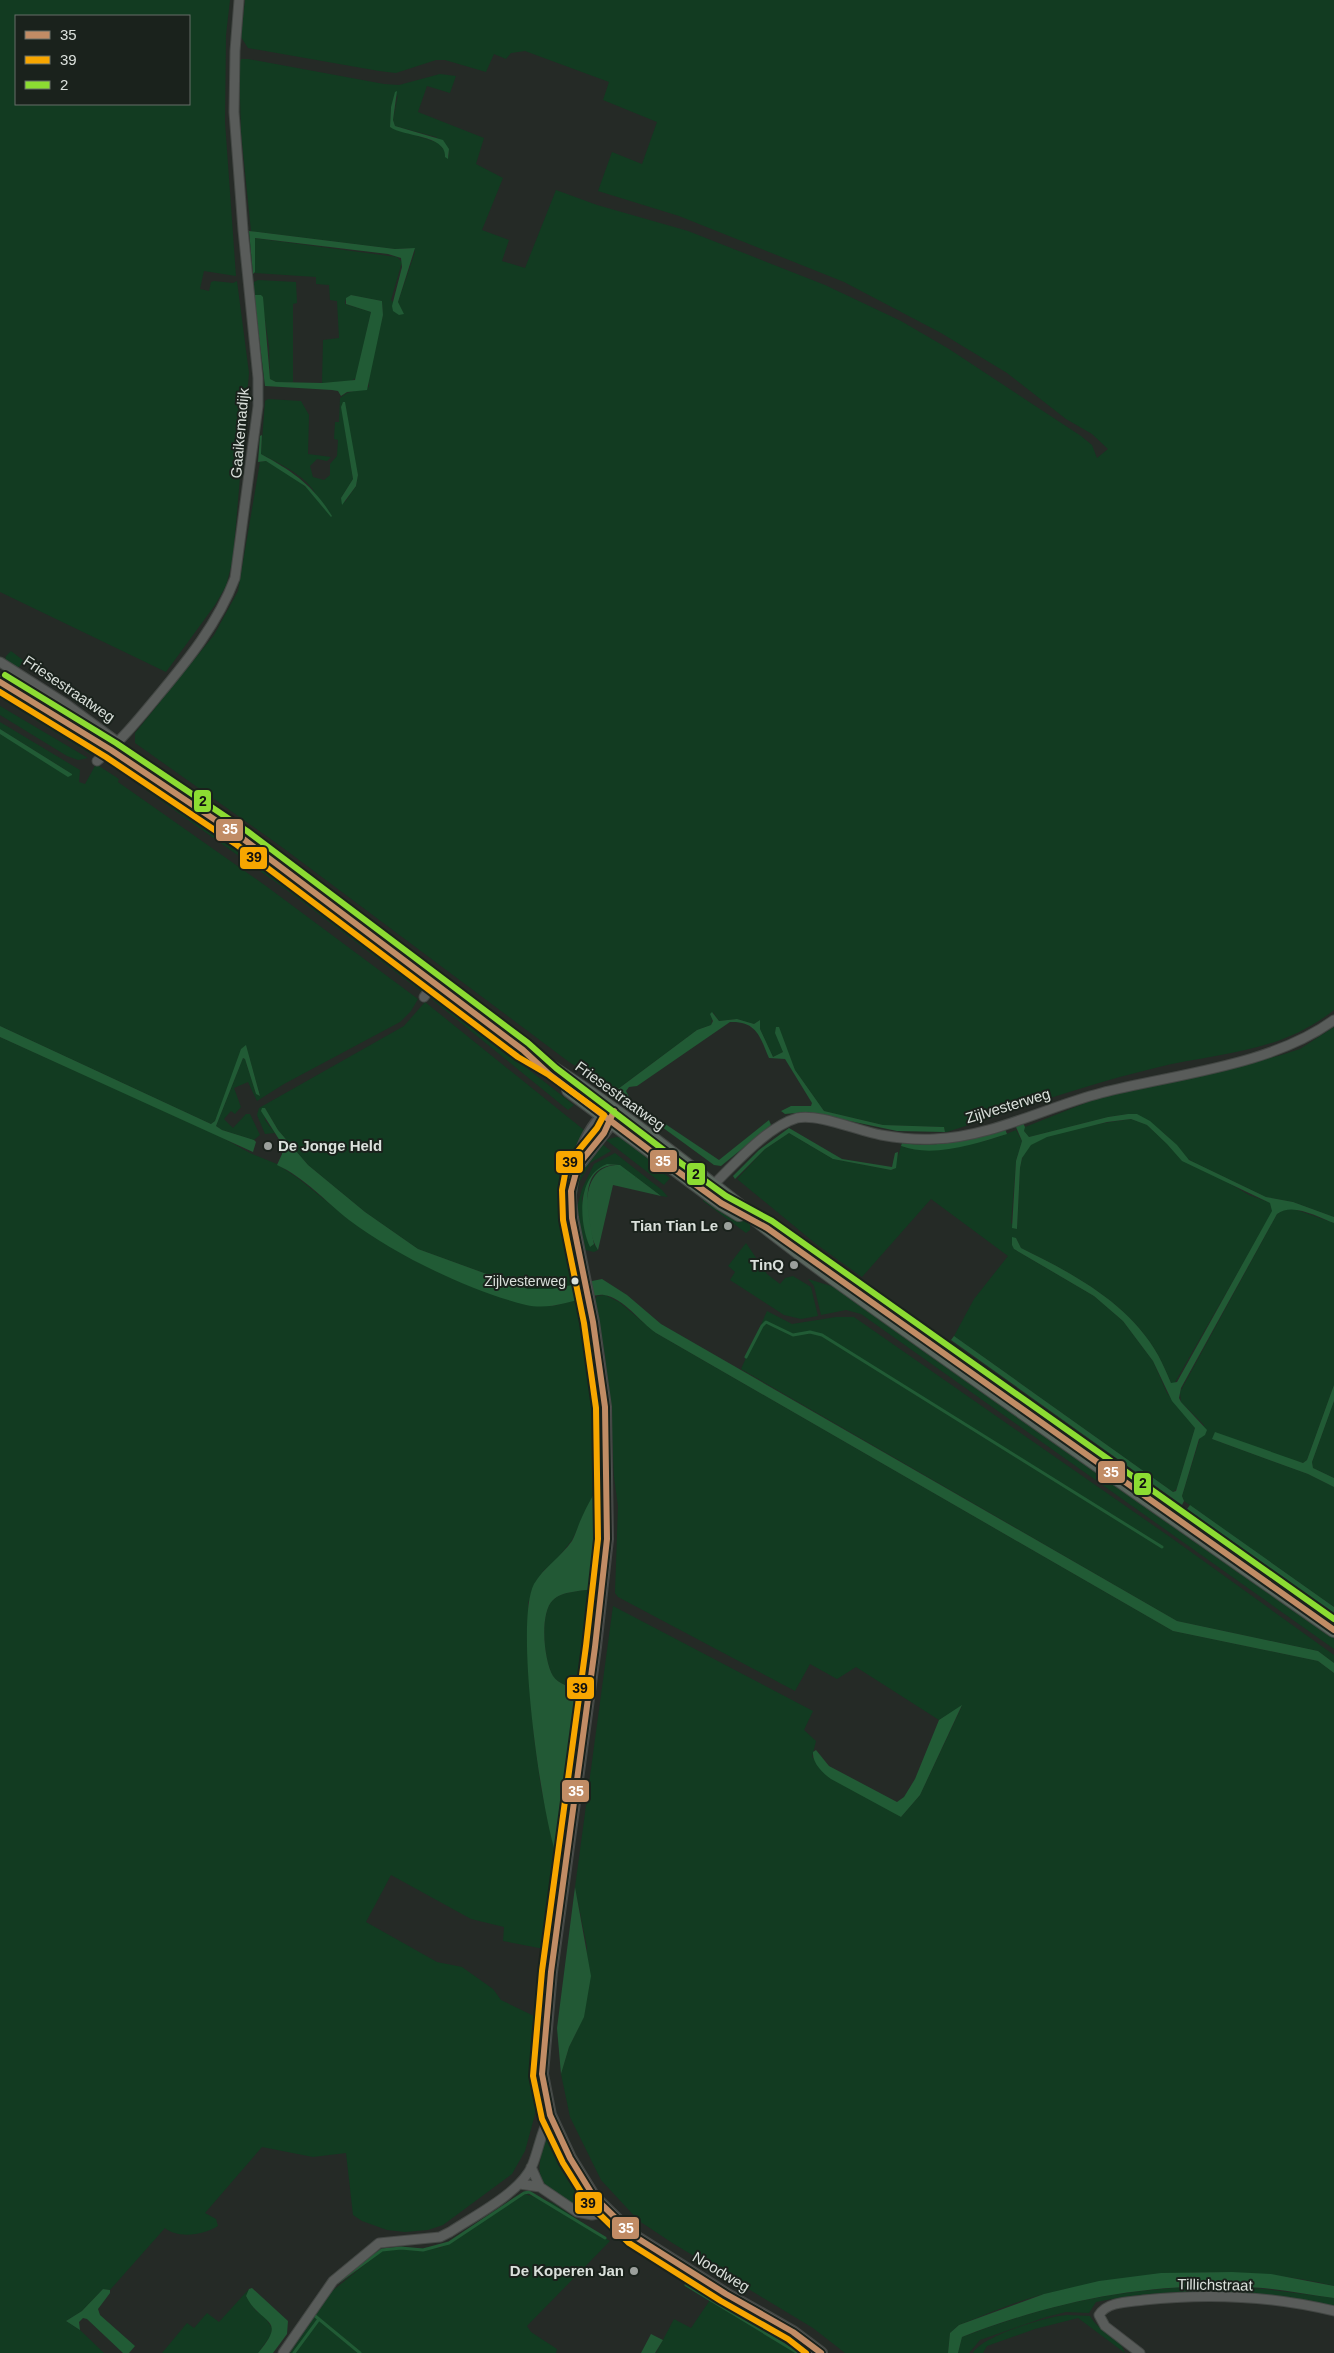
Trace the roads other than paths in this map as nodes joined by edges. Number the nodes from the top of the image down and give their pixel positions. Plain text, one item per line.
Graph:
1 (239, 0) edge
2 (0, 662) edge
3 (0, 682) edge
4 (115, 746) junction
5 (97, 761) dead end
6 (434, 983) junction
7 (424, 998) dead end
8 (1334, 1020) edge
9 (609, 1116) junction
10 (709, 1189) junction
11 (1334, 1630) edge
12 (550, 2115) junction
13 (531, 2167) junction
14 (520, 2184) junction
15 (540, 2187) junction
16 (608, 2212) junction
17 (1334, 2311) edge
18 (282, 2353) edge
19 (821, 2353) edge
20 (1140, 2353) edge

1 - 4 street, Gaaikemadijk
2 - 4 street, Friesestraatweg
3 - 4 main road, Friesestraatweg
4 - 5 street, Gaaikemadijk
4 - 6 main road, Friesestraatweg
6 - 7 street
6 - 9 main road, Friesestraatweg
8 - 10 street, Zijlvesterweg
9 - 10 main road, Friesestraatweg
9 - 12 main road
10 - 11 main road, Friesestraatweg
12 - 13 street
12 - 16 main road
13 - 14 street
13 - 15 street
14 - 15 street
14 - 18 street
15 - 16 street
16 - 19 main road, Noodweg
17 - 20 street, Tillichstraat

